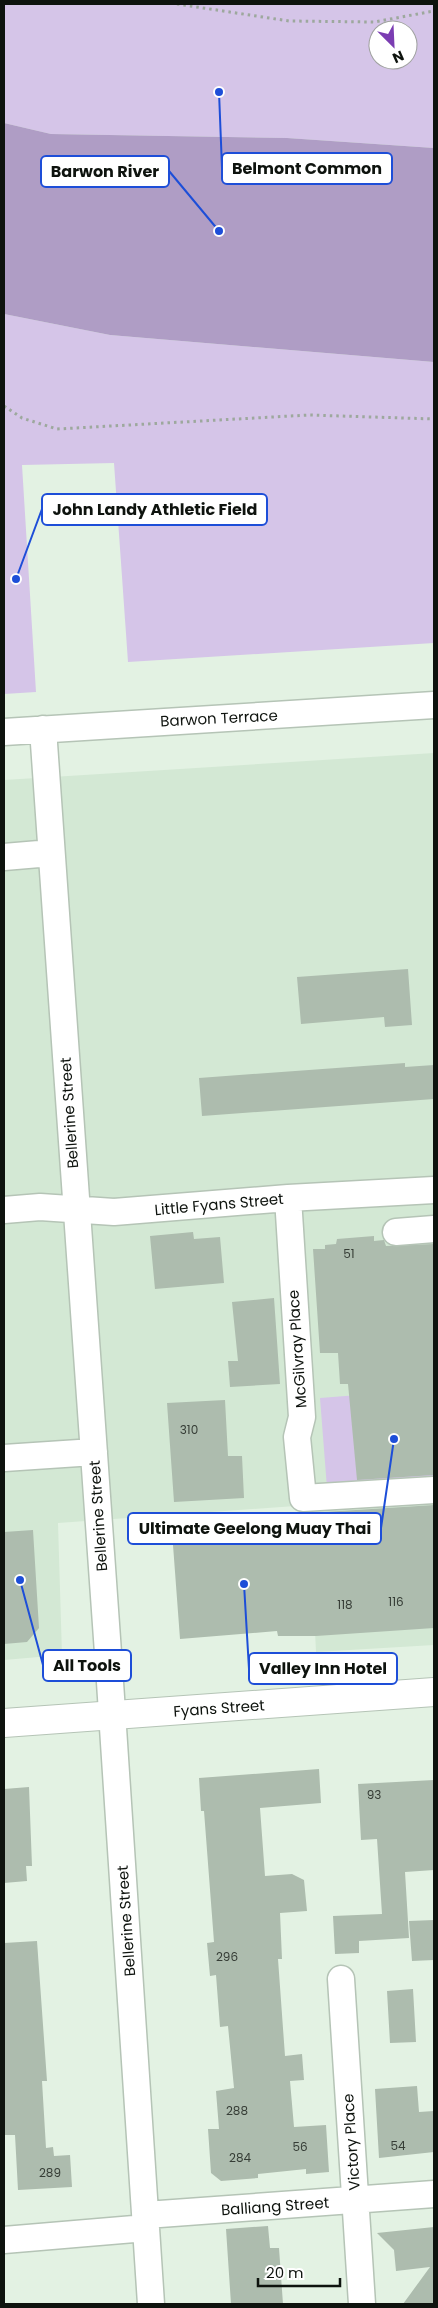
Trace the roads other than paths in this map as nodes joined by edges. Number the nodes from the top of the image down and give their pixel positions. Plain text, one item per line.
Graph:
1 (434, 705) edge
2 (43, 729) junction
3 (4, 732) edge
4 (52, 853) junction
5 (4, 857) edge
6 (429, 1191) edge
7 (288, 1198) junction
8 (4, 1210) edge
9 (75, 1210) junction
10 (429, 1229) edge
11 (396, 1232) dead end
12 (94, 1452) junction
13 (4, 1458) edge
14 (434, 1490) edge
15 (434, 1692) edge
16 (112, 1715) junction
17 (4, 1722) edge
18 (341, 1979) dead end
19 (434, 2194) edge
20 (355, 2200) junction
21 (146, 2222) junction
22 (4, 2240) edge
23 (151, 2304) edge
24 (362, 2304) edge

1 - 2 street, Barwon Terrace
2 - 3 street, Barwon Terrace
2 - 4 street, Bellerine Street
4 - 5 street
4 - 9 street, Bellerine Street
6 - 7 street, Little Fyans Street
6 - 10 street
7 - 9 street, Little Fyans Street
7 - 14 street, McGilvray Place
8 - 9 street, Little Fyans Street
9 - 12 street, Bellerine Street
10 - 11 street
12 - 13 street
12 - 16 street, Bellerine Street
15 - 16 main road, Fyans Street
16 - 17 main road, Fyans Street
16 - 21 street, Bellerine Street
18 - 20 street, Victory Place
19 - 20 street, Balliang Street
20 - 21 street, Balliang Street
20 - 24 street, Victory Place
21 - 22 street, Balliang Street
21 - 23 street, Bellerine Street

